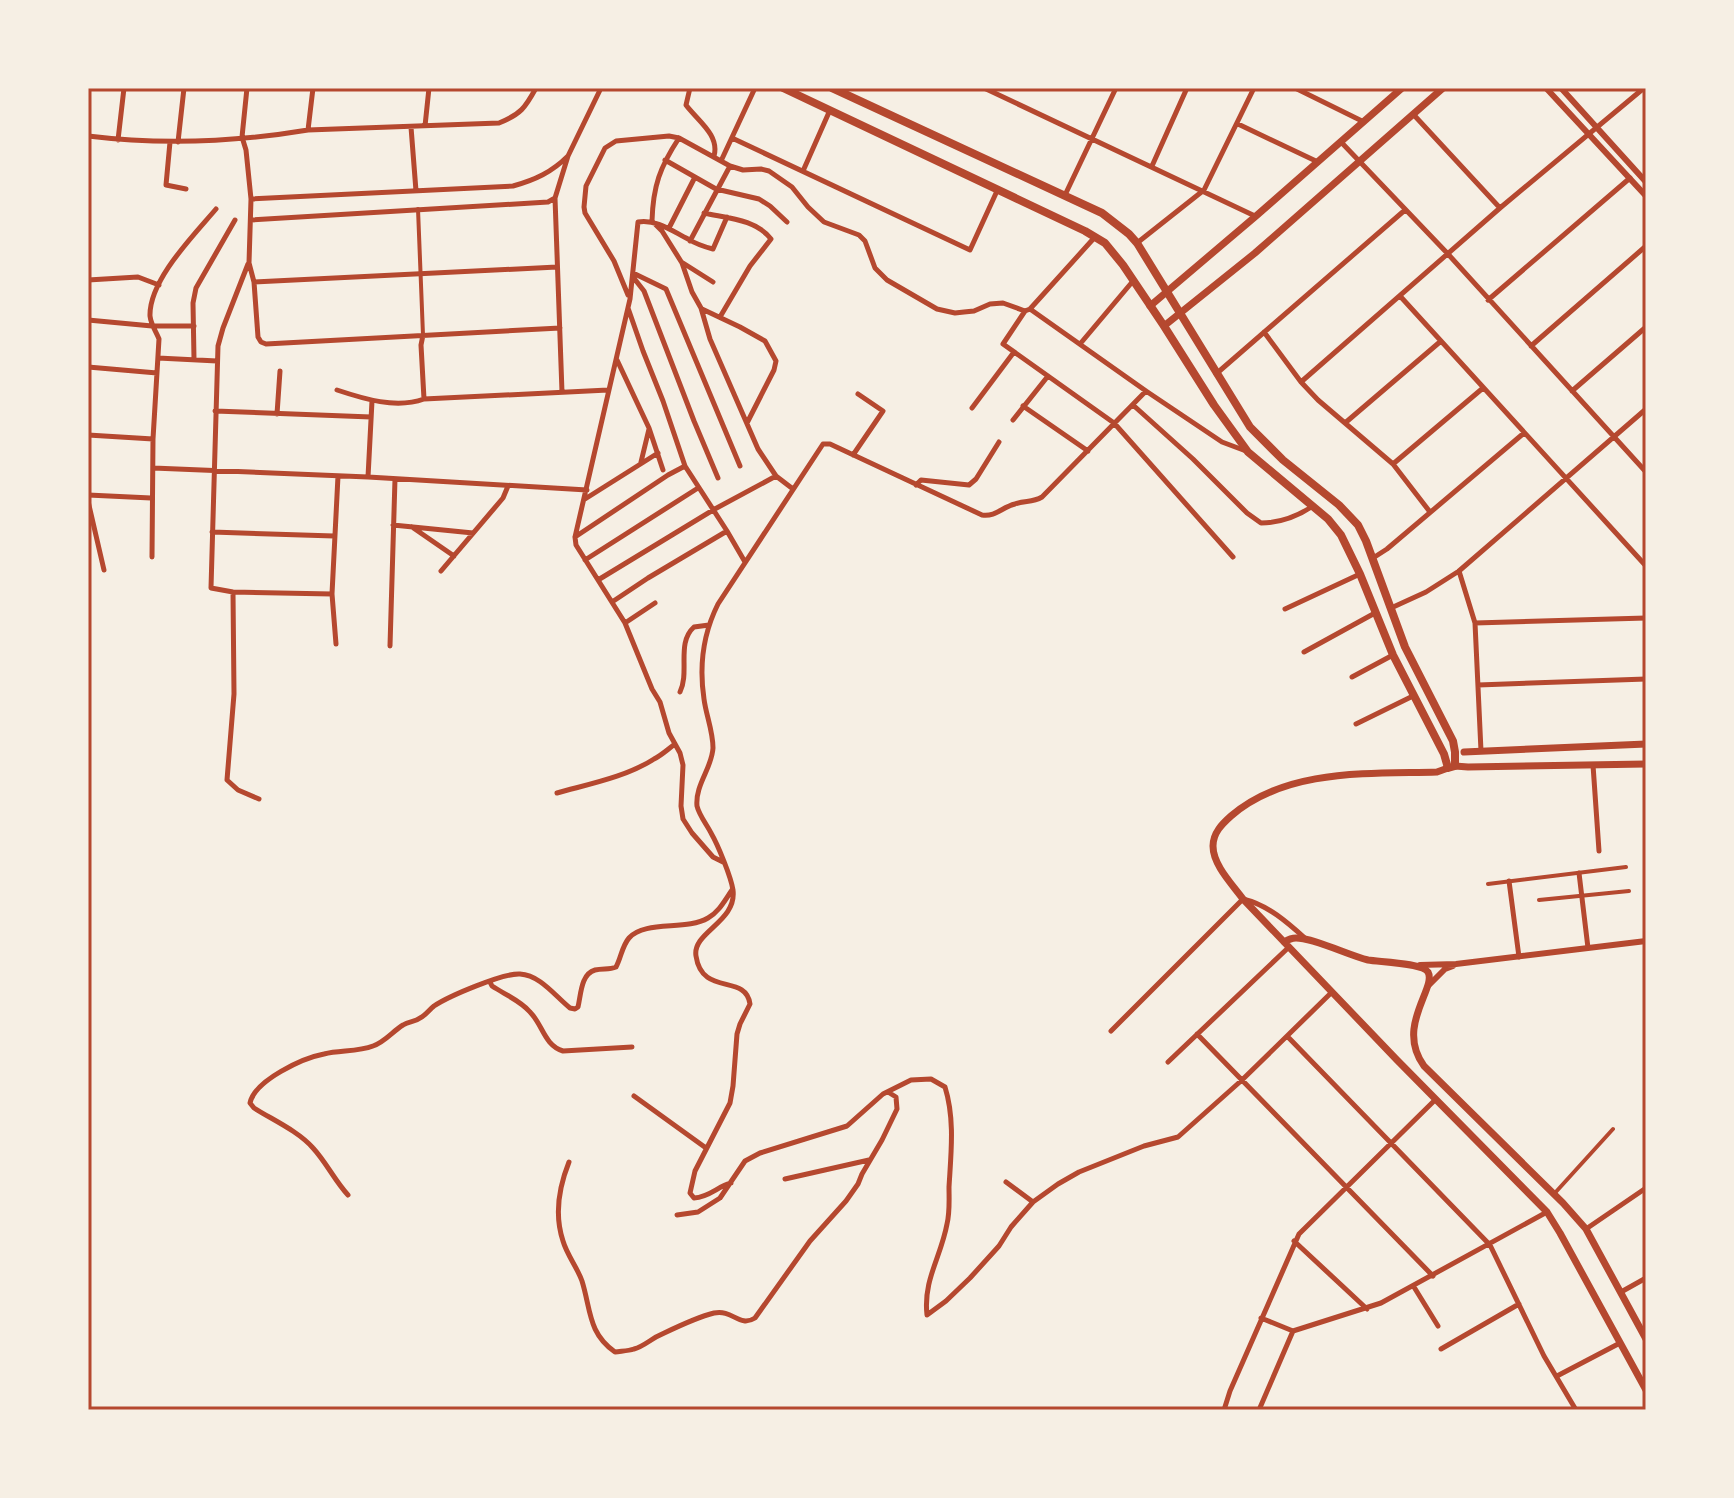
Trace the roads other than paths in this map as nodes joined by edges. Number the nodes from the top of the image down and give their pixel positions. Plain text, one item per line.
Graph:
1 (124, 88) edge
2 (184, 88) edge
3 (247, 88) edge
4 (313, 88) edge
5 (429, 88) edge
6 (536, 88) edge
7 (601, 88) edge
8 (690, 88) edge
9 (755, 88) edge
10 (783, 88) edge
11 (984, 88) edge
12 (1116, 88) edge
13 (1187, 88) edge
14 (1254, 88) edge
15 (1295, 88) edge
16 (1402, 88) edge
17 (1443, 88) edge
18 (1546, 88) edge
19 (1561, 88) edge
20 (837, 89) edge
21 (1644, 89) edge
22 (830, 110) junction
23 (1413, 114) junction
24 (1364, 122) junction
25 (1238, 124) junction
26 (425, 126) junction
27 (411, 127) junction
28 (1598, 127) junction
29 (308, 130) junction
30 (1588, 133) junction
31 (88, 136) edge
32 (242, 137) junction
33 (679, 138) junction
34 (732, 138) junction
35 (1092, 138) junction
36 (118, 140) junction
37 (170, 142) junction
38 (178, 142) junction
39 (1341, 142) junction
40 (568, 156) junction
41 (713, 157) junction
42 (665, 160) junction
43 (721, 161) junction
44 (1318, 162) junction
45 (1360, 162) junction
46 (730, 166) junction
47 (1152, 166) junction
48 (803, 171) junction
49 (695, 177) junction
50 (1630, 178) junction
51 (1646, 182) edge
52 (186, 189) dead end
53 (716, 189) junction
54 (998, 190) junction
55 (1204, 190) junction
56 (416, 191) junction
57 (1064, 196) junction
58 (1646, 196) edge
59 (555, 198) junction
60 (251, 199) junction
61 (1500, 208) junction
62 (216, 209) dead end
63 (418, 209) junction
64 (1405, 210) junction
65 (704, 213) junction
66 (1256, 216) junction
67 (727, 217) junction
68 (235, 220) dead end
69 (251, 220) junction
70 (652, 221) junction
71 (787, 222) dead end
72 (669, 228) junction
73 (1095, 236) junction
74 (690, 241) junction
75 (1137, 243) junction
76 (1646, 246) edge
77 (1448, 254) junction
78 (249, 263) junction
79 (682, 263) junction
80 (557, 267) junction
81 (421, 273) junction
82 (633, 275) junction
83 (88, 280) edge
84 (1133, 281) junction
85 (254, 282) junction
86 (713, 282) dead end
87 (159, 285) junction
88 (1167, 293) junction
89 (1400, 296) junction
90 (630, 299) junction
91 (1488, 300) junction
92 (1150, 306) junction
93 (628, 307) junction
94 (701, 308) junction
95 (1028, 310) junction
96 (1180, 314) junction
97 (720, 317) junction
98 (88, 320) edge
99 (152, 326) junction
100 (194, 326) junction
101 (1164, 326) junction
102 (1646, 327) edge
103 (560, 328) junction
104 (1264, 332) junction
105 (423, 335) junction
106 (1441, 341) junction
107 (1080, 344) junction
108 (1531, 346) junction
109 (1014, 352) junction
110 (158, 358) junction
111 (194, 359) junction
112 (616, 359) junction
113 (217, 361) junction
114 (88, 367) edge
115 (280, 371) dead end
116 (157, 373) junction
117 (1216, 374) junction
118 (1048, 376) junction
119 (1301, 382) junction
120 (1483, 388) junction
121 (337, 390) dead end
122 (608, 390) junction
123 (1146, 391) junction
124 (1572, 391) junction
125 (562, 392) junction
126 (858, 394) dead end
127 (424, 399) junction
128 (372, 401) junction
129 (1133, 405) junction
130 (1023, 406) junction
131 (972, 408) dead end
132 (1646, 409) edge
133 (215, 411) junction
134 (277, 414) junction
135 (371, 417) junction
136 (1013, 420) dead end
137 (1114, 423) junction
138 (1345, 423) junction
139 (747, 424) junction
140 (649, 428) junction
141 (1524, 433) junction
142 (88, 435) edge
143 (1613, 437) junction
144 (153, 439) junction
145 (999, 442) dead end
146 (1088, 451) junction
147 (1248, 452) junction
148 (658, 453) junction
149 (853, 455) junction
150 (641, 464) junction
151 (1393, 464) junction
152 (685, 466) junction
153 (740, 466) dead end
154 (153, 468) junction
155 (214, 470) junction
156 (663, 470) dead end
157 (1646, 472) edge
158 (338, 476) junction
159 (776, 476) junction
160 (368, 477) junction
161 (718, 478) dead end
162 (395, 479) junction
163 (1566, 479) junction
164 (916, 485) junction
165 (508, 486) junction
166 (698, 488) junction
167 (793, 489) junction
168 (587, 490) junction
169 (1323, 491) junction
170 (88, 495) edge
171 (151, 498) junction
172 (585, 499) junction
173 (88, 501) edge
174 (1313, 506) junction
175 (713, 510) junction
176 (1430, 512) junction
177 (393, 525) junction
178 (411, 527) junction
179 (727, 531) junction
180 (212, 532) junction
181 (473, 533) junction
182 (334, 536) junction
183 (575, 537) junction
184 (454, 556) junction
185 (152, 557) dead end
186 (1233, 557) dead end
187 (1373, 558) junction
188 (585, 560) junction
189 (745, 562) junction
190 (1646, 566) edge
191 (104, 570) dead end
192 (441, 571) dead end
193 (1459, 571) junction
194 (1360, 574) junction
195 (598, 580) junction
196 (233, 592) junction
197 (332, 594) junction
198 (612, 602) junction
199 (655, 603) dead end
200 (1285, 609) dead end
201 (1390, 609) junction
202 (1375, 613) junction
203 (1646, 618) edge
204 (625, 623) junction
205 (1475, 623) junction
206 (709, 625) junction
207 (336, 644) dead end
208 (390, 646) dead end
209 (1304, 652) dead end
210 (1393, 655) junction
211 (1352, 677) dead end
212 (1646, 679) edge
213 (1478, 685) junction
214 (680, 692) dead end
215 (1413, 696) junction
216 (1356, 724) dead end
217 (675, 744) junction
218 (1646, 744) edge
219 (1481, 751) junction
220 (1460, 752) junction
221 (1444, 754) junction
222 (1646, 764) edge
223 (1593, 765) junction
224 (1451, 767) junction
225 (557, 793) dead end
226 (259, 799) dead end
227 (1599, 851) dead end
228 (723, 862) junction
229 (1626, 867) dead end
230 (1579, 873) junction
231 (1509, 881) junction
232 (1488, 884) dead end
233 (733, 889) junction
234 (1629, 891) dead end
235 (1581, 896) junction
236 (1243, 899) junction
237 (1539, 900) dead end
238 (1307, 940) junction
239 (1646, 941) edge
240 (1287, 944) junction
241 (1588, 948) junction
242 (1519, 957) junction
243 (1456, 964) junction
244 (1420, 965) junction
245 (490, 982) junction
246 (1427, 988) junction
247 (1332, 992) junction
248 (1111, 1031) dead end
249 (1197, 1034) junction
250 (1287, 1036) junction
251 (632, 1047) dead end
252 (1168, 1062) dead end
253 (1242, 1080) junction
254 (888, 1092) junction
255 (634, 1096) dead end
256 (1436, 1099) junction
257 (1613, 1129) dead end
258 (1392, 1142) junction
259 (706, 1148) junction
260 (870, 1160) junction
261 (569, 1162) dead end
262 (785, 1179) dead end
263 (1006, 1182) dead end
264 (731, 1183) junction
265 (1347, 1187) junction
266 (1646, 1188) edge
267 (1554, 1194) junction
268 (348, 1195) dead end
269 (1033, 1202) junction
270 (1547, 1212) junction
271 (677, 1215) dead end
272 (1586, 1229) junction
273 (1294, 1241) junction
274 (1490, 1245) junction
275 (1433, 1276) junction
276 (1646, 1278) edge
277 (1414, 1287) junction
278 (1621, 1292) junction
279 (1519, 1304) junction
280 (1367, 1309) junction
281 (1261, 1318) junction
282 (1438, 1326) dead end
283 (1293, 1331) junction
284 (1646, 1339) edge
285 (1620, 1343) junction
286 (1441, 1349) dead end
287 (1557, 1376) junction
288 (1646, 1390) edge
289 (1224, 1410) edge
290 (1259, 1410) edge
291 (1576, 1410) edge

1 - 36 street
2 - 38 street
3 - 32 street
4 - 29 street
5 - 26 street
6 - 26 street
7 - 40 street
8 - 41 street
9 - 34 street
10 - 22 main road
11 - 35 street
12 - 35 street
13 - 47 street
14 - 25 street
15 - 24 street
16 - 24 main road
17 - 23 main road
18 - 30 street
19 - 28 street
20 - 57 main road
21 - 28 street
22 - 48 street
22 - 54 main road
23 - 45 main road
23 - 61 street
24 - 39 main road
25 - 44 street
25 - 55 street
26 - 27 street
27 - 29 street
27 - 56 street
28 - 30 street
28 - 51 street
29 - 32 street
30 - 50 street
30 - 61 street
31 - 36 street
32 - 38 street
32 - 60 street
33 - 41 street
33 - 42 street
33 - 90 street
34 - 43 street
34 - 48 street
35 - 47 street
35 - 57 street
36 - 37 street
37 - 38 street
37 - 52 street
39 - 44 main road
39 - 45 street
40 - 56 street
40 - 59 street
41 - 43 street
42 - 49 street
42 - 70 street
43 - 46 street
44 - 66 main road
45 - 64 street
45 - 96 main road
46 - 53 street
46 - 95 street
47 - 55 street
48 - 54 street
49 - 53 street
49 - 72 street
50 - 58 street
50 - 91 street
53 - 65 street
53 - 71 street
54 - 73 main road
55 - 66 street
55 - 75 street
56 - 60 street
57 - 75 main road
59 - 63 street
59 - 80 street
60 - 69 street
61 - 77 street
62 - 87 street
63 - 69 street
63 - 81 street
64 - 77 street
64 - 104 street
65 - 67 street
65 - 74 street
66 - 88 main road
67 - 74 street
67 - 97 street
68 - 100 street
69 - 78 street
70 - 72 street
70 - 79 street
70 - 82 street
72 - 74 street
73 - 84 main road
73 - 95 street
75 - 88 main road
76 - 108 street
77 - 89 street
77 - 91 street
78 - 85 street
78 - 113 street
79 - 86 street
79 - 94 street
80 - 81 street
80 - 103 street
81 - 85 street
81 - 105 street
82 - 90 street
82 - 153 street
82 - 161 street
83 - 87 street
84 - 92 main road
84 - 107 street
85 - 105 street
87 - 99 street
88 - 92 main road
88 - 96 main road
89 - 106 street
89 - 119 street
90 - 93 street
91 - 108 street
92 - 101 main road
93 - 112 street
93 - 152 street
94 - 97 street
94 - 139 street
95 - 107 street
95 - 109 street
96 - 101 main road
96 - 117 main road
97 - 139 street
98 - 99 street
99 - 100 street
99 - 110 street
100 - 111 street
101 - 147 main road
102 - 124 street
103 - 105 street
103 - 125 street
104 - 117 street
104 - 119 street
105 - 127 street
106 - 120 street
106 - 138 street
107 - 123 street
108 - 124 street
109 - 118 street
109 - 131 street
110 - 111 street
110 - 116 street
111 - 113 street
112 - 122 street
112 - 140 street
113 - 133 street
114 - 116 street
115 - 134 street
116 - 144 street
117 - 169 main road
118 - 130 street
118 - 137 street
119 - 138 street
120 - 141 street
120 - 151 street
121 - 128 street
122 - 125 street
122 - 168 street
123 - 129 street
123 - 147 street
124 - 143 street
125 - 127 street
126 - 149 street
127 - 128 street
128 - 135 street
129 - 137 street
129 - 174 street
130 - 136 street
130 - 146 street
132 - 143 street
133 - 134 street
133 - 155 street
134 - 135 street
135 - 160 street
137 - 146 street
137 - 186 street
138 - 151 street
139 - 159 street
140 - 148 street
140 - 150 street
141 - 163 street
141 - 176 street
142 - 144 street
143 - 157 street
143 - 163 street
144 - 154 street
145 - 164 street
146 - 164 street
147 - 174 main road
148 - 150 street
148 - 156 street
149 - 164 street
149 - 167 street
150 - 172 street
151 - 176 street
152 - 166 street
152 - 183 street
154 - 155 street
154 - 171 street
155 - 158 street
155 - 180 street
158 - 160 street
158 - 182 street
159 - 167 street
159 - 175 street
160 - 162 street
162 - 165 street
162 - 177 street
163 - 190 street
163 - 193 street
165 - 168 street
165 - 181 street
166 - 175 street
166 - 188 street
167 - 189 street
168 - 172 street
169 - 174 main road
169 - 187 main road
170 - 171 street
171 - 185 street
172 - 183 street
173 - 191 street
174 - 194 main road
175 - 179 street
175 - 195 street
176 - 187 street
177 - 178 street
177 - 208 street
178 - 181 street
178 - 184 street
179 - 189 street
179 - 198 street
180 - 182 street
180 - 196 street
181 - 184 street
182 - 197 street
183 - 188 street
184 - 192 street
187 - 201 main road
188 - 195 street
189 - 206 street
193 - 201 street
193 - 205 street
194 - 200 street
194 - 202 main road
195 - 198 street
196 - 197 street
196 - 226 street
197 - 207 street
198 - 204 street
199 - 204 street
201 - 220 main road
202 - 209 street
202 - 210 main road
203 - 205 street
204 - 217 street
205 - 213 street
206 - 214 street
206 - 228 street
210 - 211 street
210 - 215 main road
212 - 213 street
213 - 219 street
215 - 216 street
215 - 221 main road
217 - 225 street
217 - 228 street
218 - 219 main road
219 - 220 main road
220 - 221 main road
220 - 224 main road
221 - 224 main road
222 - 223 main road
223 - 224 main road
223 - 227 street
224 - 236 main road
228 - 233 street
229 - 230 street
230 - 231 street
230 - 235 street
231 - 232 street
231 - 242 street
233 - 245 street
233 - 259 street
234 - 235 street
235 - 237 street
235 - 241 street
236 - 238 street
236 - 240 main road
236 - 248 street
238 - 240 main road
238 - 244 main road
239 - 241 street
240 - 247 main road
240 - 249 street
241 - 242 street
242 - 243 street
243 - 244 street
243 - 246 street
244 - 246 main road
245 - 251 street
245 - 268 street
246 - 267 main road
247 - 250 street
247 - 256 main road
249 - 252 street
249 - 253 street
250 - 253 street
250 - 258 street
253 - 265 street
253 - 269 street
254 - 260 street
254 - 264 street
254 - 269 street
255 - 259 street
256 - 258 street
256 - 270 main road
257 - 267 street
258 - 265 street
258 - 274 street
259 - 264 street
260 - 261 street
260 - 262 street
263 - 269 street
264 - 271 street
265 - 273 street
265 - 275 street
266 - 272 street
267 - 272 main road
270 - 274 street
270 - 285 main road
272 - 278 main road
273 - 280 street
273 - 281 street
274 - 275 street
274 - 279 street
275 - 277 street
276 - 278 street
277 - 280 street
277 - 282 street
278 - 284 main road
279 - 286 street
279 - 287 street
280 - 283 street
281 - 283 street
281 - 289 street
283 - 290 street
285 - 287 street
285 - 288 main road
287 - 291 street

